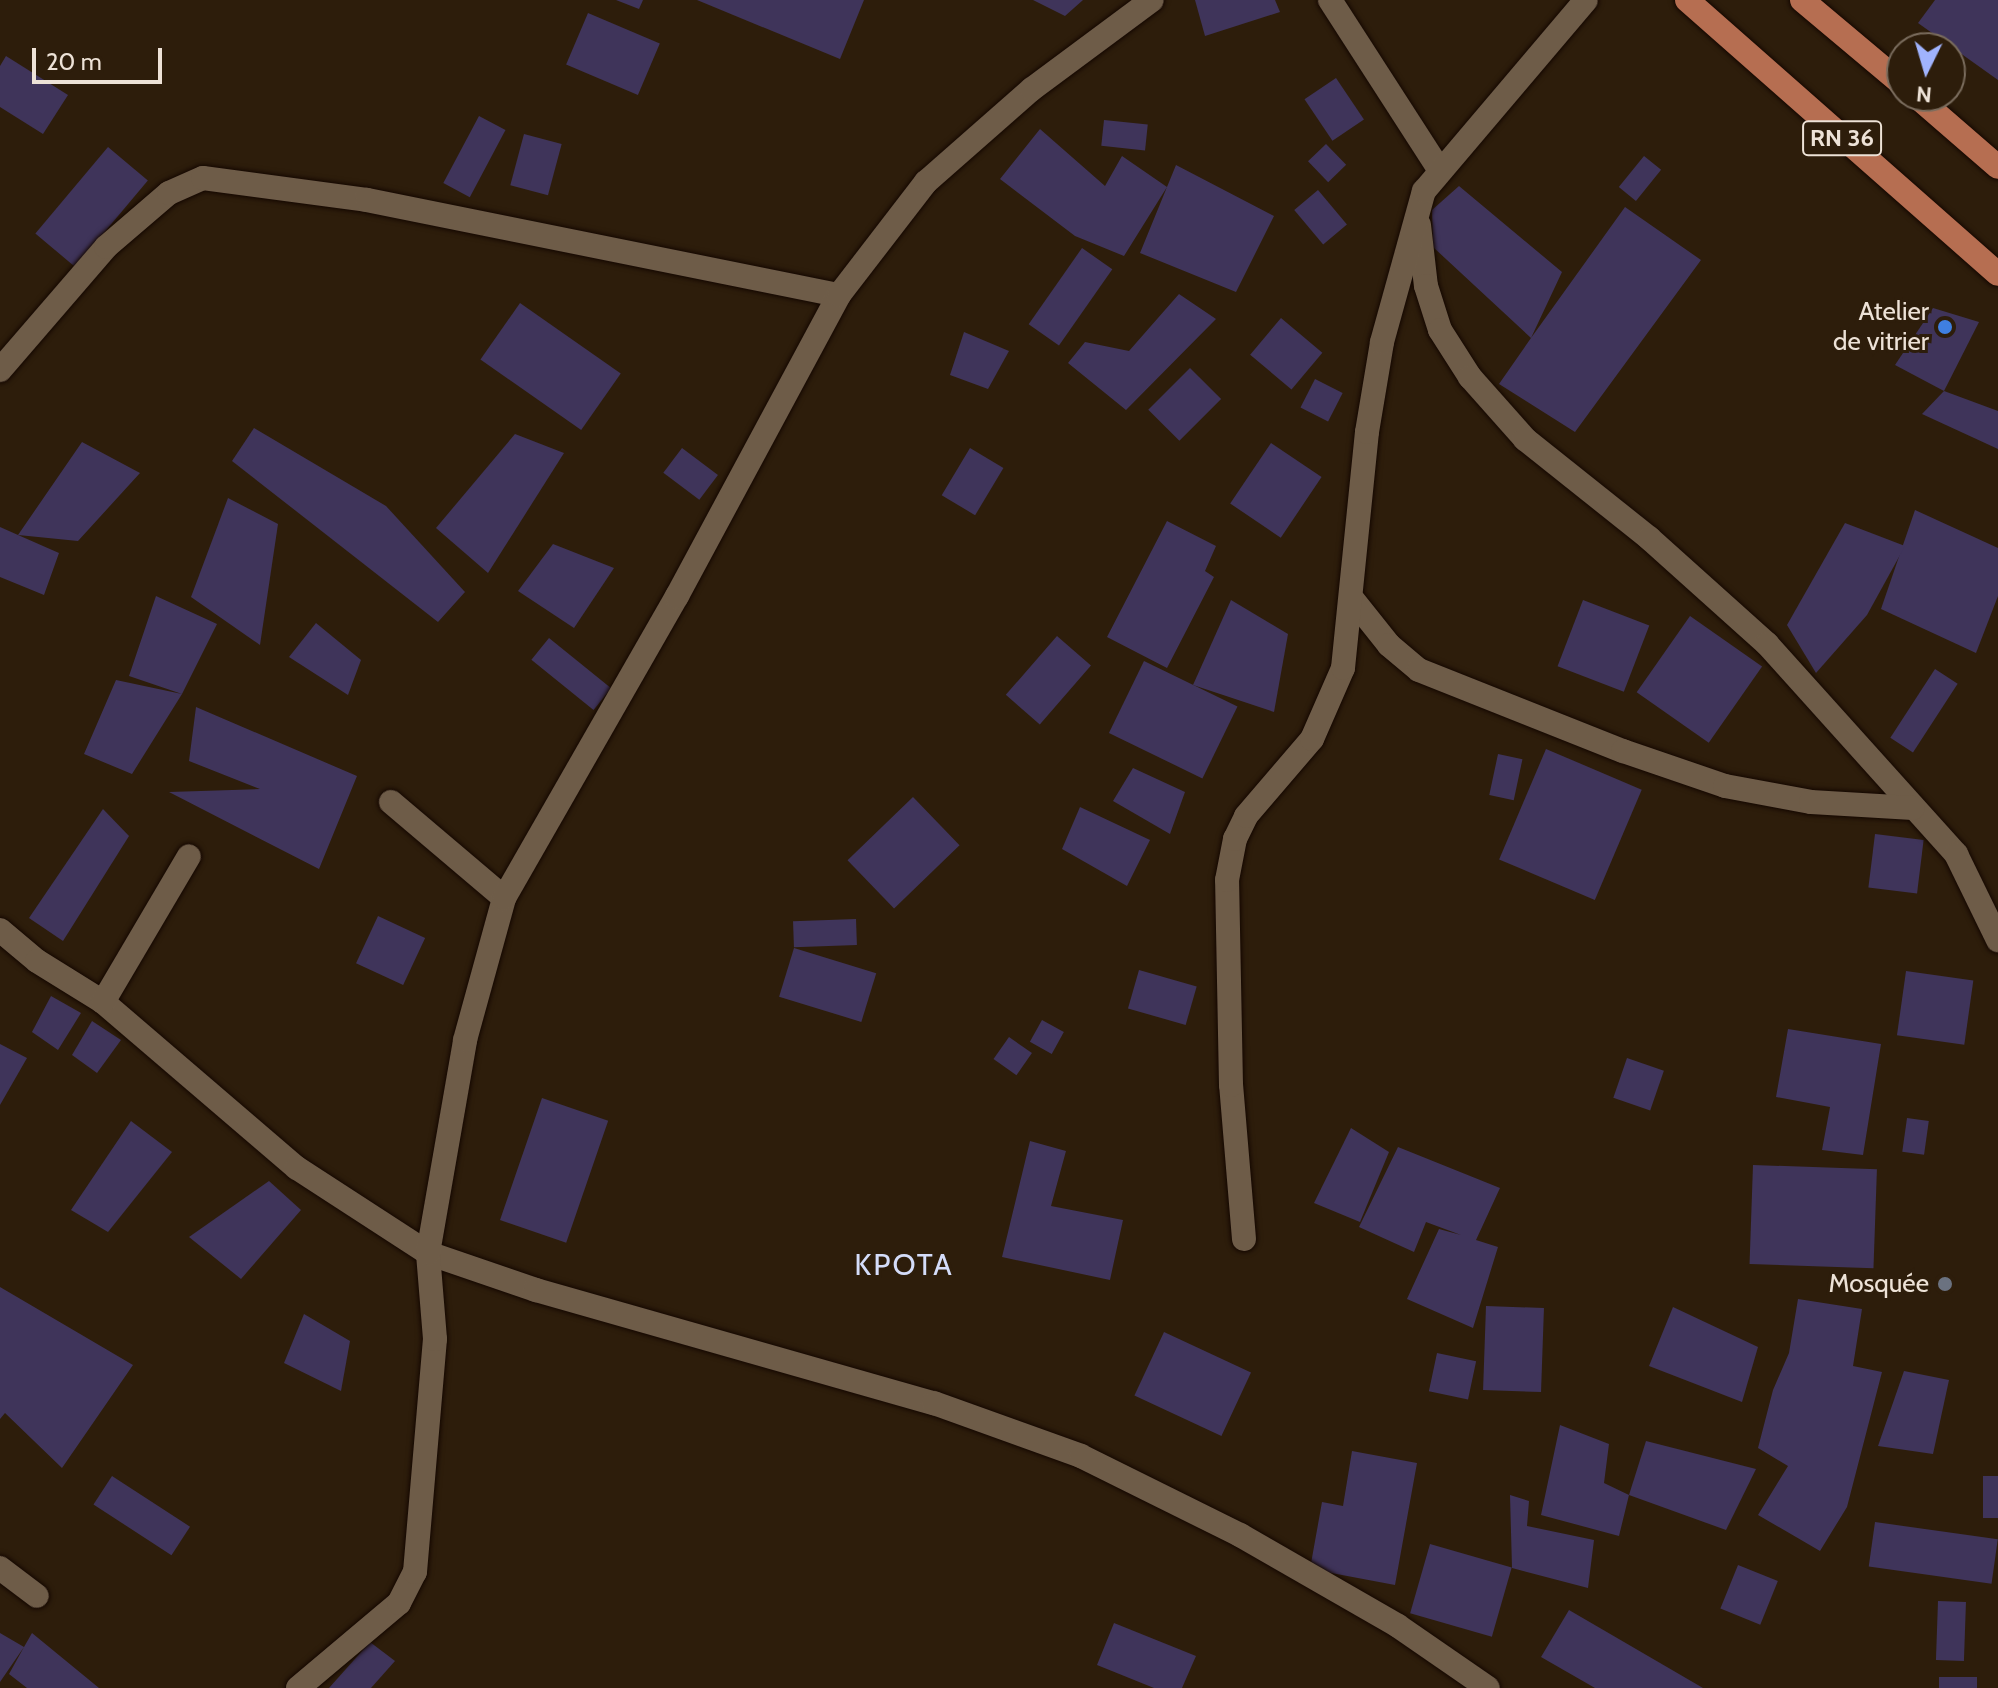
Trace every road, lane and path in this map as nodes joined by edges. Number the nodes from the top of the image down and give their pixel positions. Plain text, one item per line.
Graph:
1 (1152, 0) edge
2 (1330, 0) edge
3 (1586, 0) edge
4 (1687, 0) edge
5 (1802, 0) edge
6 (1886, 71) edge
7 (1934, 112) edge
8 (1998, 167) edge
9 (1439, 169) junction
10 (1417, 211) junction
11 (1998, 274) edge
12 (839, 295) junction
13 (0, 370) edge
14 (1354, 601) junction
15 (391, 802) dead end
16 (1913, 808) junction
17 (189, 856) dead end
18 (504, 898) junction
19 (0, 930) edge
20 (1998, 940) edge
21 (103, 1002) junction
22 (1244, 1239) dead end
23 (428, 1253) junction
24 (0, 1568) edge
25 (37, 1596) dead end
26 (298, 1688) edge
27 (1488, 1688) edge

1 - 12 street
2 - 9 street
3 - 9 street
4 - 11 main road, RN 36
5 - 6 main road
7 - 8 main road
9 - 10 street
10 - 14 street
10 - 16 street
12 - 13 street
12 - 18 street
14 - 16 street
14 - 22 street
15 - 18 street
16 - 20 street
17 - 21 street
18 - 23 street
19 - 21 street
21 - 23 street
23 - 26 street
23 - 27 street
24 - 25 street

